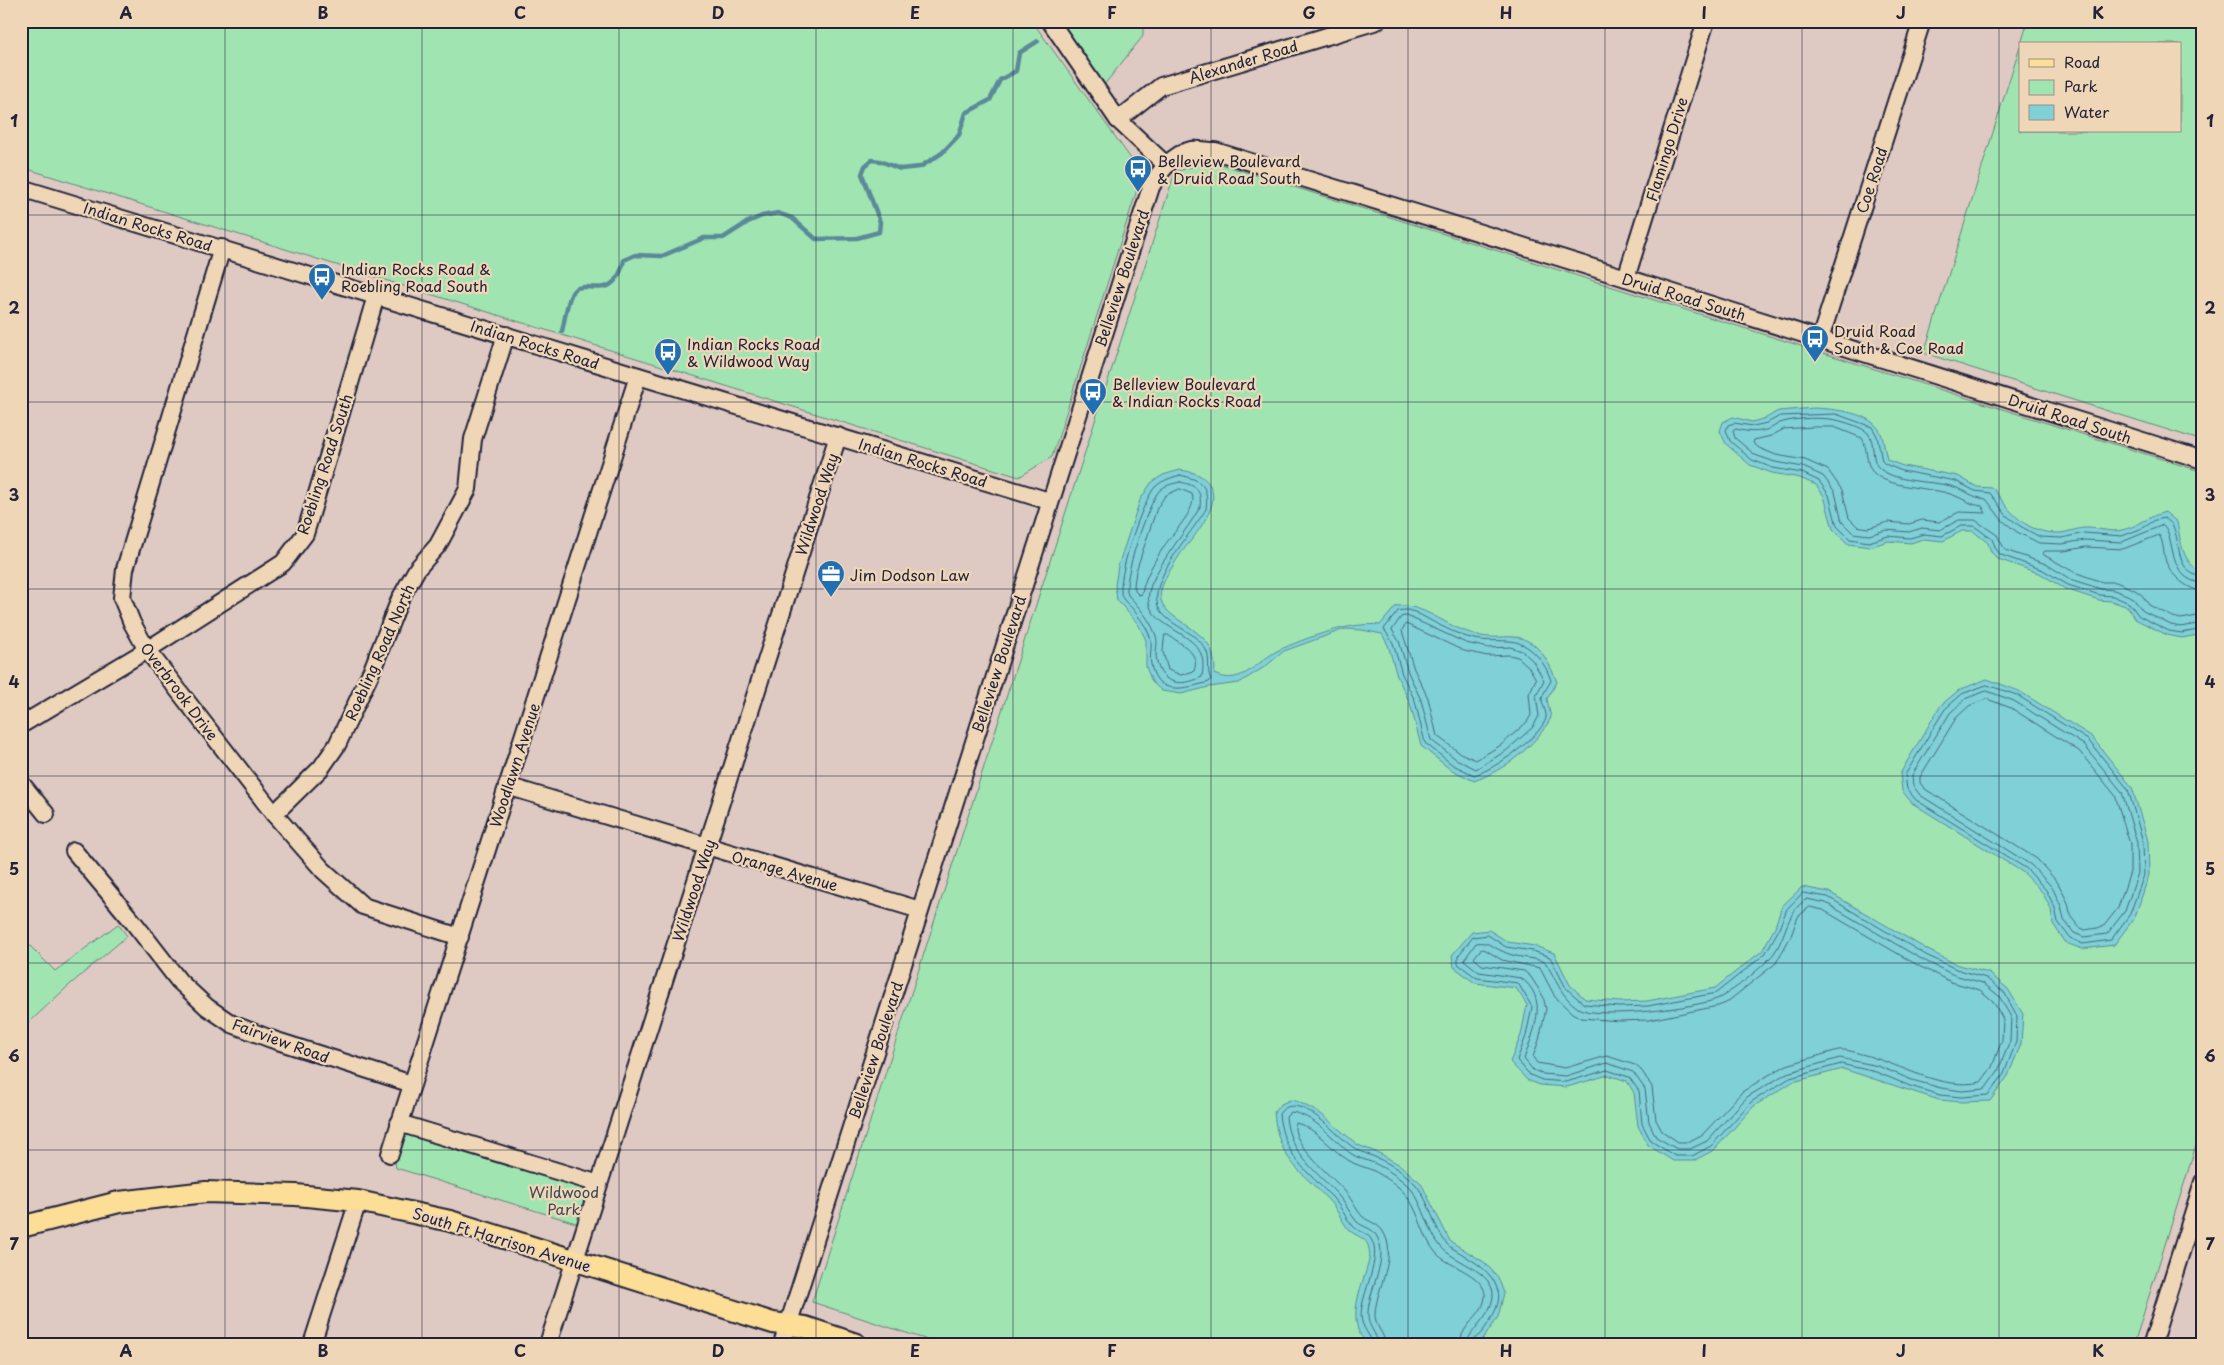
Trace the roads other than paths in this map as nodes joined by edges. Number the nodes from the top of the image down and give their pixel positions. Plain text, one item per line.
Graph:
1 (1050, 21) edge
2 (1377, 21) edge
3 (1706, 21) edge
4 (1922, 21) edge
5 (1118, 120) junction
6 (1166, 165) junction
7 (21, 188) edge
8 (222, 248) junction
9 (1626, 278) junction
10 (376, 296) junction
11 (506, 335) junction
12 (1820, 339) junction
13 (638, 376) junction
14 (838, 436) junction
15 (2203, 460) edge
16 (1050, 500) junction
17 (147, 650) junction
18 (21, 725) edge
19 (21, 783) edge
20 (507, 786) junction
21 (46, 814) dead end
22 (274, 814) junction
23 (707, 847) junction
24 (74, 851) dead end
25 (920, 910) junction
26 (460, 937) junction
27 (412, 1084) junction
28 (399, 1123) junction
29 (390, 1154) dead end
30 (2203, 1182) edge
31 (599, 1184) junction
32 (358, 1201) junction
33 (21, 1227) edge
34 (575, 1261) junction
35 (785, 1334) edge
36 (312, 1344) edge
37 (548, 1344) edge
38 (856, 1344) edge
39 (2152, 1344) edge

1 - 5 street
2 - 5 street, Alexander Road
3 - 9 street, Flamingo Drive
4 - 12 street, Coe Road
5 - 6 street
6 - 9 street, Druid Road South
6 - 16 street, Belleview Boulevard
7 - 8 street, Indian Rocks Road
8 - 10 street, Indian Rocks Road
8 - 17 street, Overbrook Drive
9 - 12 street, Druid Road South
10 - 11 street, Indian Rocks Road
10 - 17 street, Roebling Road South
11 - 13 street, Indian Rocks Road
11 - 22 street, Roebling Road North
12 - 15 street, Druid Road South
13 - 14 street, Indian Rocks Road
13 - 20 street, Woodlawn Avenue
14 - 16 street, Indian Rocks Road
14 - 23 street, Wildwood Way
16 - 25 street, Belleview Boulevard
17 - 18 street, Roebling Road South
17 - 22 street, Overbrook Drive
19 - 21 street
20 - 23 street, Orange Avenue
20 - 26 street, Woodlawn Avenue
22 - 26 street, Overbrook Drive
23 - 25 street, Orange Avenue
23 - 31 street, Wildwood Way
24 - 27 street, Fairview Road
25 - 35 street, Belleview Boulevard
26 - 27 street, Woodlawn Avenue
27 - 28 street, Woodlawn Avenue
28 - 29 street, Woodlawn Avenue
28 - 31 street
30 - 39 street
31 - 34 street, Wildwood Way
32 - 33 main road, South Ft Harrison Avenue
32 - 34 main road, South Ft Harrison Avenue
32 - 36 street
34 - 35 main road, South Ft Harrison Avenue
34 - 37 street, Wildwood Way
35 - 38 main road, South Ft Harrison Avenue

